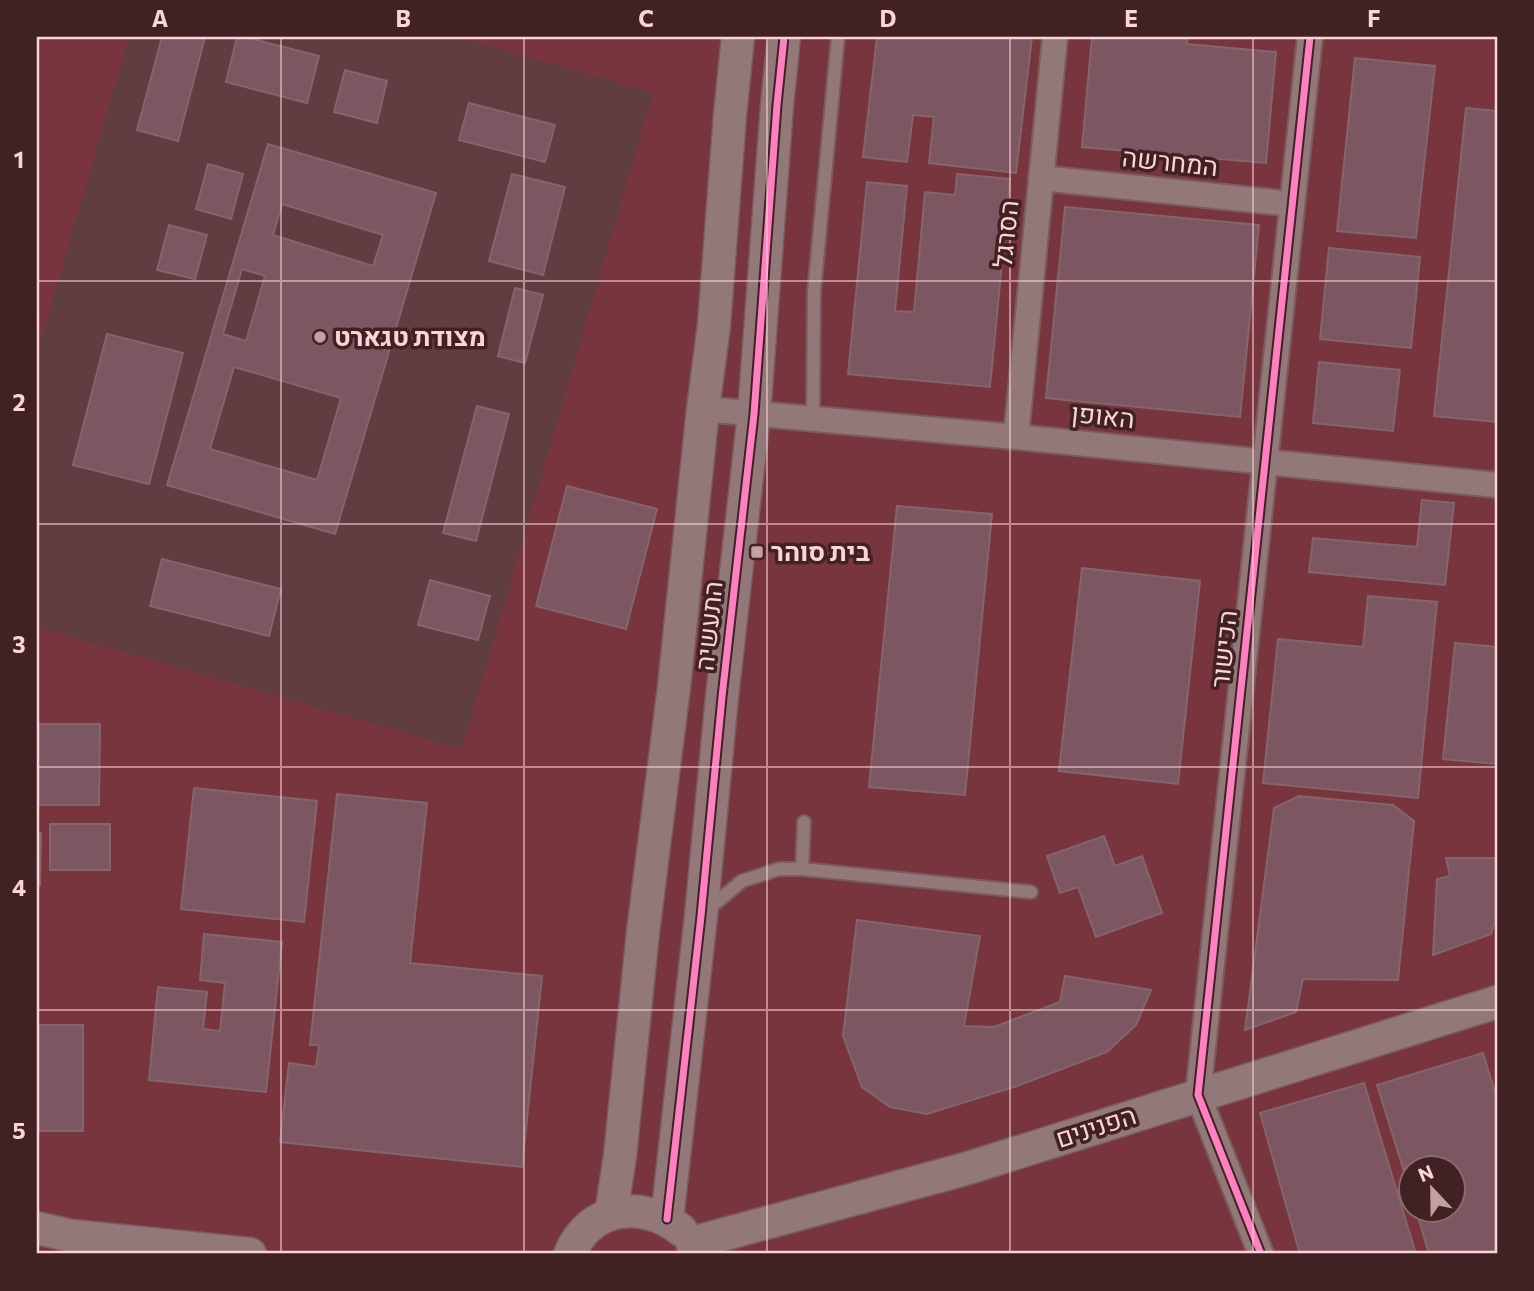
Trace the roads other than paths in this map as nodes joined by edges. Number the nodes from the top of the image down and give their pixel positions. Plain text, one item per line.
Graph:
1 (738, 37) edge
2 (784, 37) edge
3 (838, 37) edge
4 (1055, 37) edge
5 (1310, 37) edge
6 (1041, 178) junction
7 (1292, 204) junction
8 (703, 409) junction
9 (754, 414) junction
10 (813, 419) junction
11 (1016, 437) junction
12 (1265, 463) junction
13 (1497, 485) edge
14 (804, 822) dead end
15 (802, 869) junction
16 (1031, 891) dead end
17 (701, 916) junction
18 (1497, 1002) edge
19 (1198, 1095) junction
20 (611, 1214) junction
21 (667, 1219) junction
22 (37, 1228) edge
23 (694, 1248) edge
24 (250, 1254) edge
25 (569, 1254) edge
26 (1261, 1254) edge

1 - 8 street, התעשיה
2 - 9 street, התעשיה
3 - 10 lane
4 - 6 street, הסרגל
5 - 7 street, הכישור
6 - 7 street, המחרשה
6 - 11 street, הסרגל
7 - 12 street, הכישור
8 - 9 street, האופן
8 - 20 street, התעשיה
9 - 10 street, האופן
9 - 17 street, התעשיה
10 - 11 street, האופן
11 - 12 street, האופן
12 - 13 street, האופן
12 - 19 street, הכישור
14 - 15 lane
15 - 16 lane
15 - 17 lane
17 - 21 street, התעשיה
18 - 19 street, הפנינים
19 - 23 street, הפנינים
19 - 26 street, הכישור
20 - 21 street
20 - 25 street
21 - 23 street
22 - 24 street

